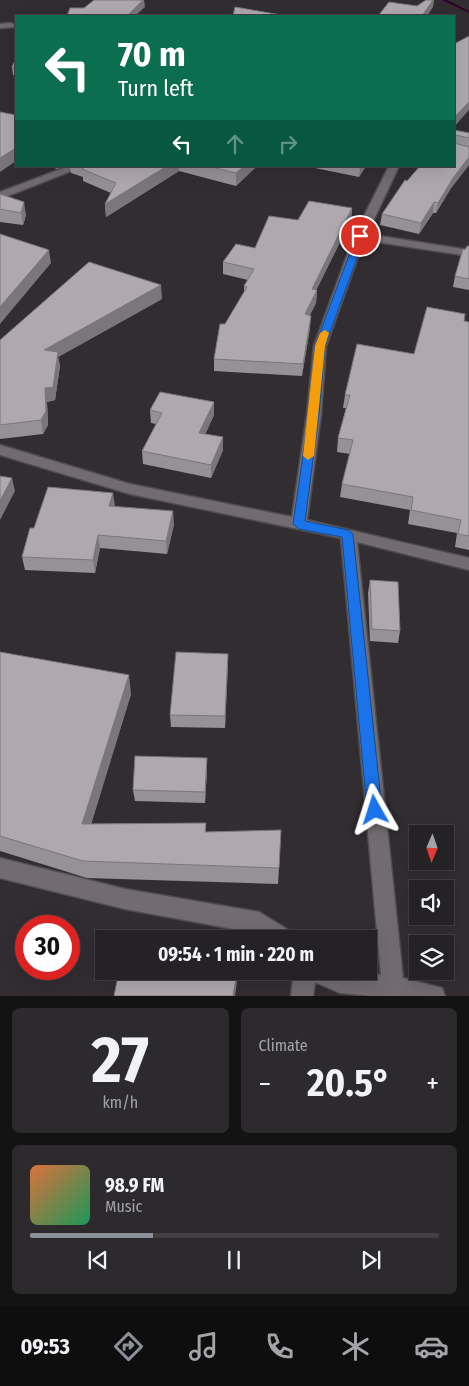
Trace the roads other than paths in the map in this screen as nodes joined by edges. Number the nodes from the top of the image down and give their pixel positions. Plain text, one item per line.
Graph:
1 (11, 25) dead end
2 (0, 26) edge
3 (76, 167) edge
4 (394, 167) edge
5 (0, 196) edge
6 (360, 236) junction
7 (469, 253) edge
8 (0, 450) edge
9 (299, 524) junction
10 (348, 534) junction
11 (469, 564) edge
12 (0, 868) edge
13 (269, 930) edge
14 (304, 980) edge
15 (335, 980) edge
16 (392, 987) junction
17 (302, 996) edge
18 (434, 996) edge

1 - 2 street
3 - 5 street
4 - 6 street
6 - 7 street
6 - 9 street
8 - 9 street
9 - 10 street
10 - 11 street
10 - 16 street
12 - 13 street
14 - 17 street
15 - 16 street
16 - 18 street

